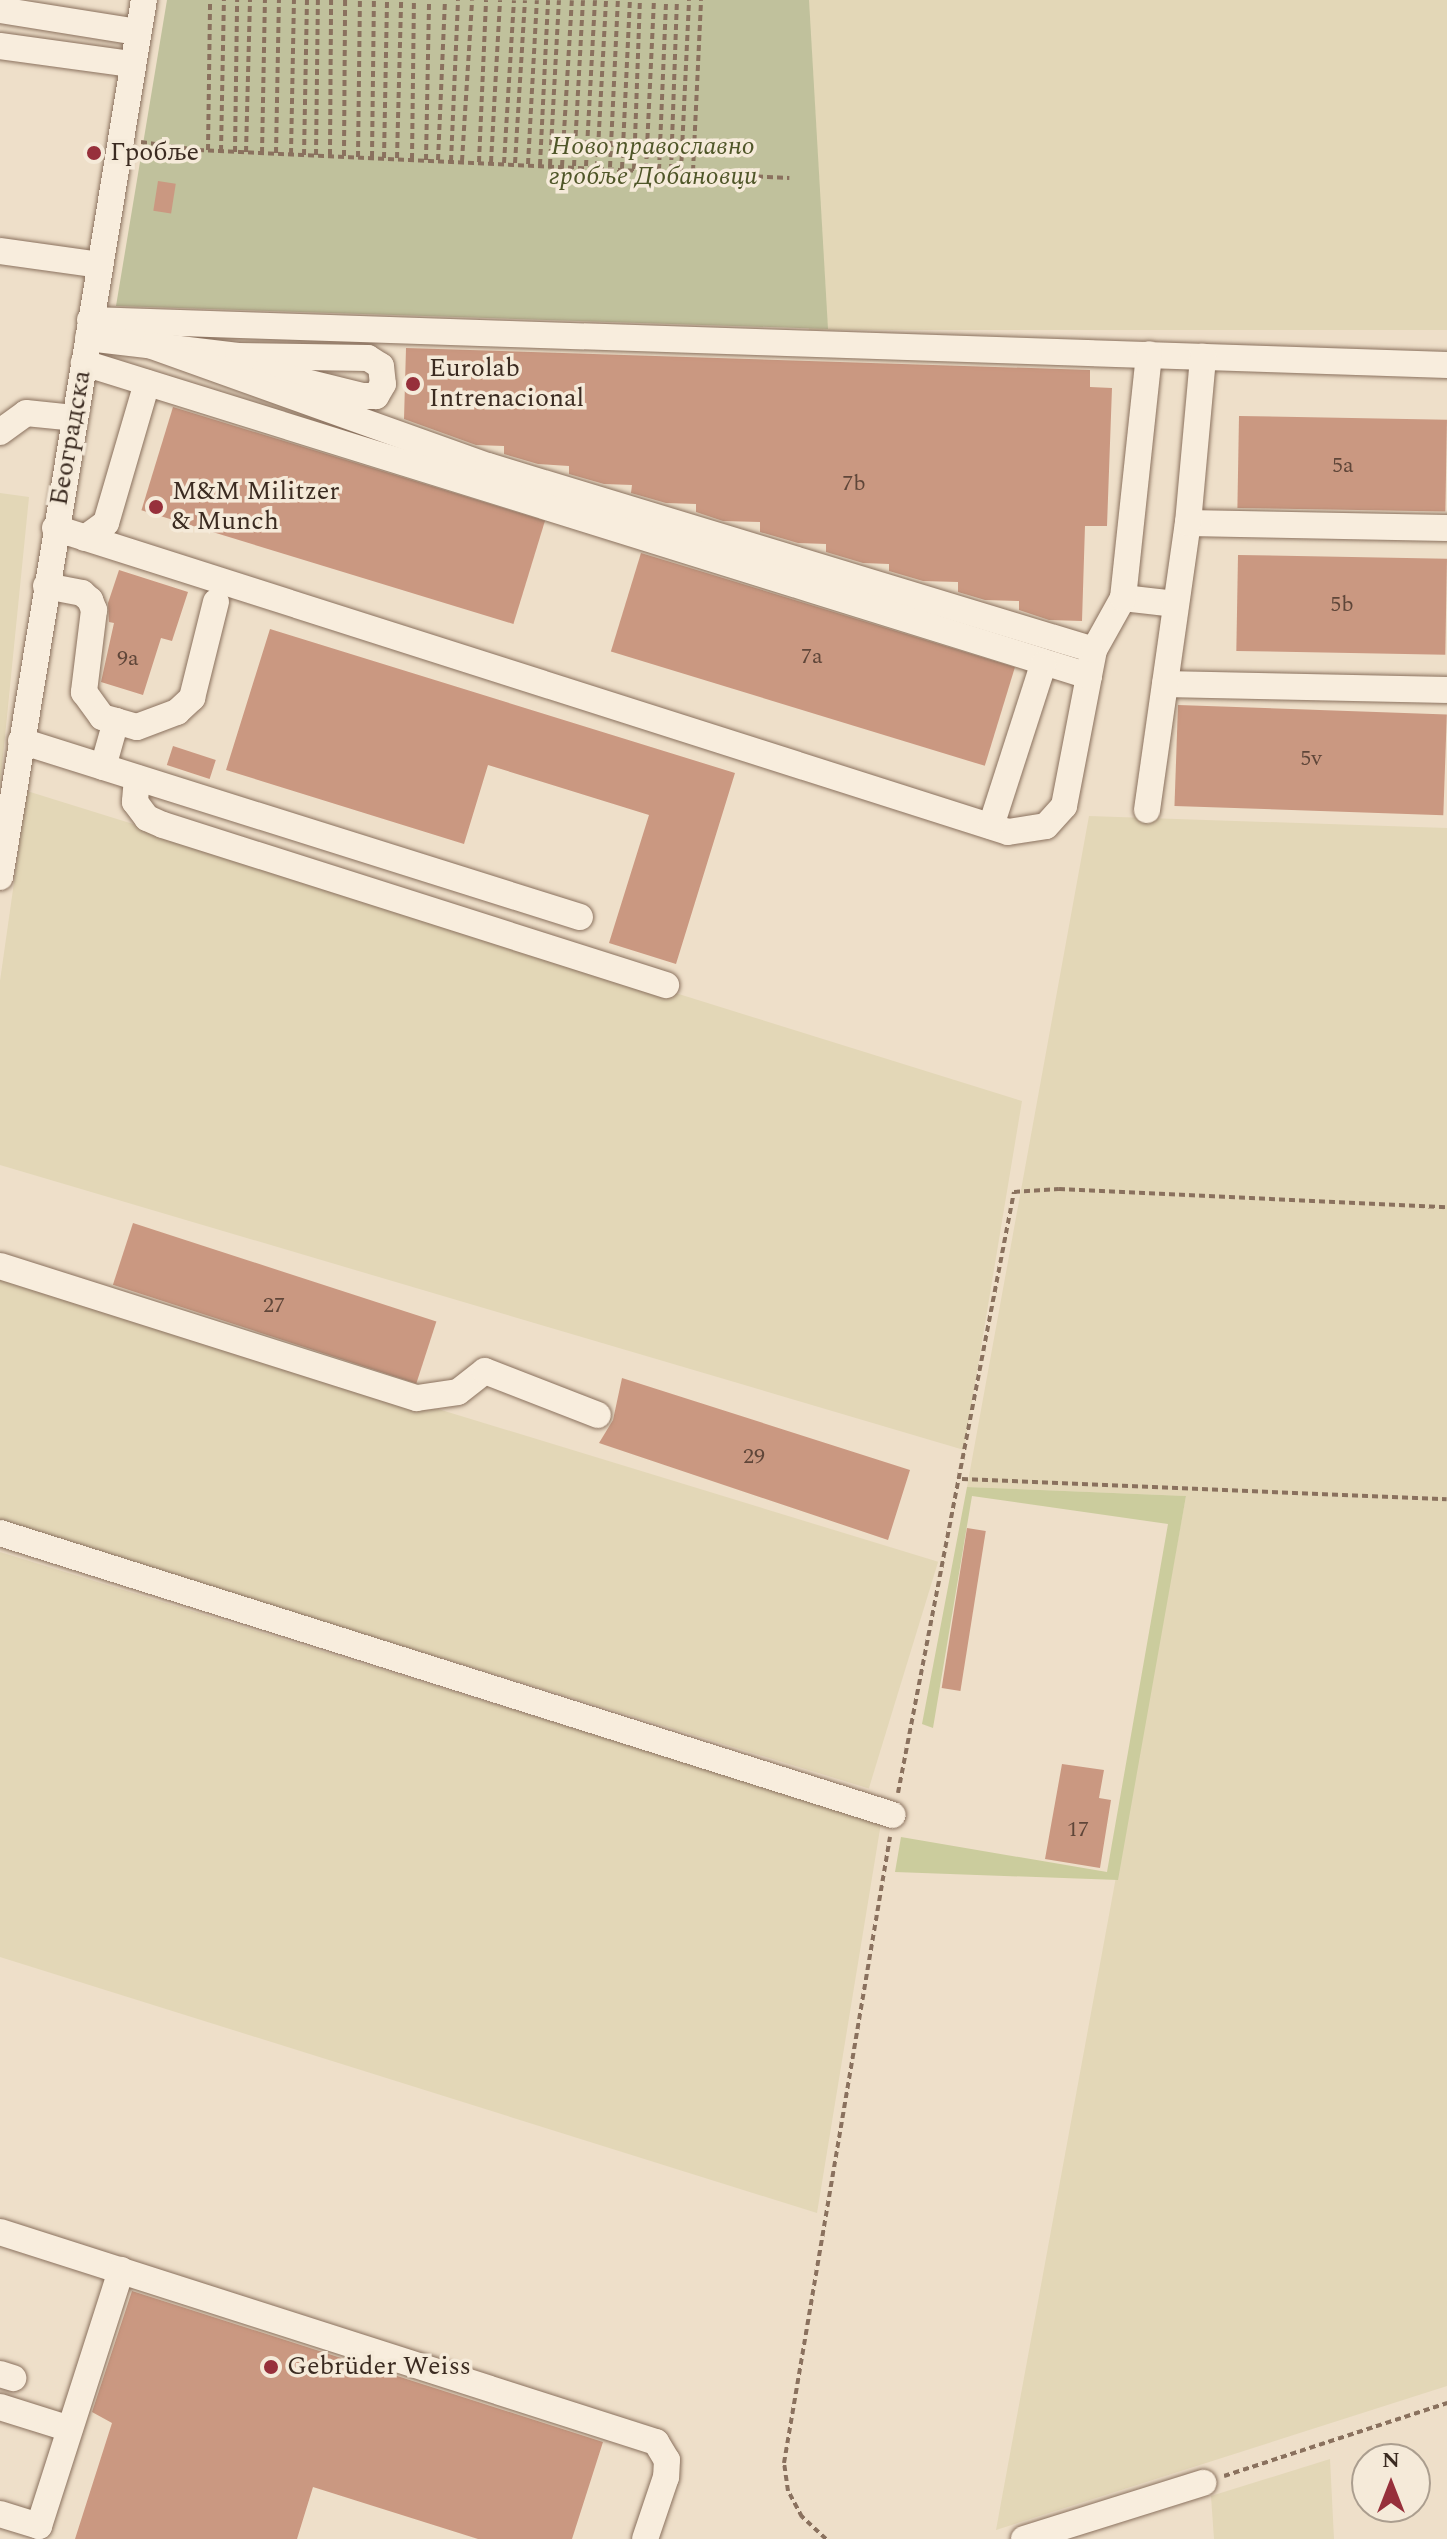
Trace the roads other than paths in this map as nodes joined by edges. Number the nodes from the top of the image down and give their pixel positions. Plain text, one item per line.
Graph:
1 (144, 0) edge
2 (0, 10) edge
3 (70, 10) edge
4 (138, 32) junction
5 (0, 46) edge
6 (132, 64) junction
7 (0, 251) edge
8 (99, 265) junction
9 (87, 340) junction
10 (152, 346) junction
11 (1149, 354) junction
12 (221, 355) junction
13 (1203, 357) junction
14 (1447, 365) edge
15 (147, 383) junction
16 (74, 418) junction
17 (0, 432) edge
18 (1188, 523) junction
19 (55, 528) junction
20 (1447, 528) edge
21 (85, 538) junction
22 (46, 586) junction
23 (1123, 598) junction
24 (216, 602) dead end
25 (1176, 604) junction
26 (1094, 650) junction
27 (1043, 665) junction
28 (1089, 676) junction
29 (1165, 684) junction
30 (1447, 690) edge
31 (116, 721) junction
32 (21, 741) junction
33 (103, 767) junction
34 (137, 778) junction
35 (1147, 810) dead end
36 (991, 826) junction
37 (0, 877) edge
38 (580, 917) dead end
39 (666, 985) dead end
40 (0, 1266) edge
41 (598, 1415) dead end
42 (0, 1533) edge
43 (893, 1815) road end
44 (0, 2232) edge
45 (121, 2270) junction
46 (0, 2407) edge
47 (70, 2429) junction
48 (1203, 2483) road end
49 (0, 2514) edge
50 (645, 2539) edge
51 (1024, 2539) edge

1 - 4 street, Београдска
2 - 3 street
3 - 4 street
4 - 6 street, Београдска
5 - 6 street
6 - 8 street, Београдска
7 - 8 street
8 - 9 street, Београдска
9 - 10 street
9 - 11 street
9 - 15 street
9 - 16 street, Београдска
10 - 12 street
10 - 26 street
11 - 13 street
11 - 23 street
12 - 12 street
13 - 14 street
13 - 18 street
15 - 21 street
15 - 27 street
16 - 17 street
16 - 19 street, Београдска
18 - 20 street
18 - 25 street
19 - 21 street
19 - 22 street, Београдска
21 - 36 street
22 - 31 street
22 - 32 street, Београдска
23 - 25 street
23 - 26 street
24 - 31 street
25 - 29 street
26 - 28 street
27 - 28 street
27 - 36 street
28 - 36 street
29 - 30 street
29 - 35 street
31 - 33 street
32 - 33 street
32 - 37 street, Београдска
33 - 34 street
34 - 38 street
34 - 39 street
40 - 41 street
42 - 43 street
44 - 45 street
45 - 47 street
45 - 50 street
46 - 47 street
47 - 49 street
48 - 51 street

